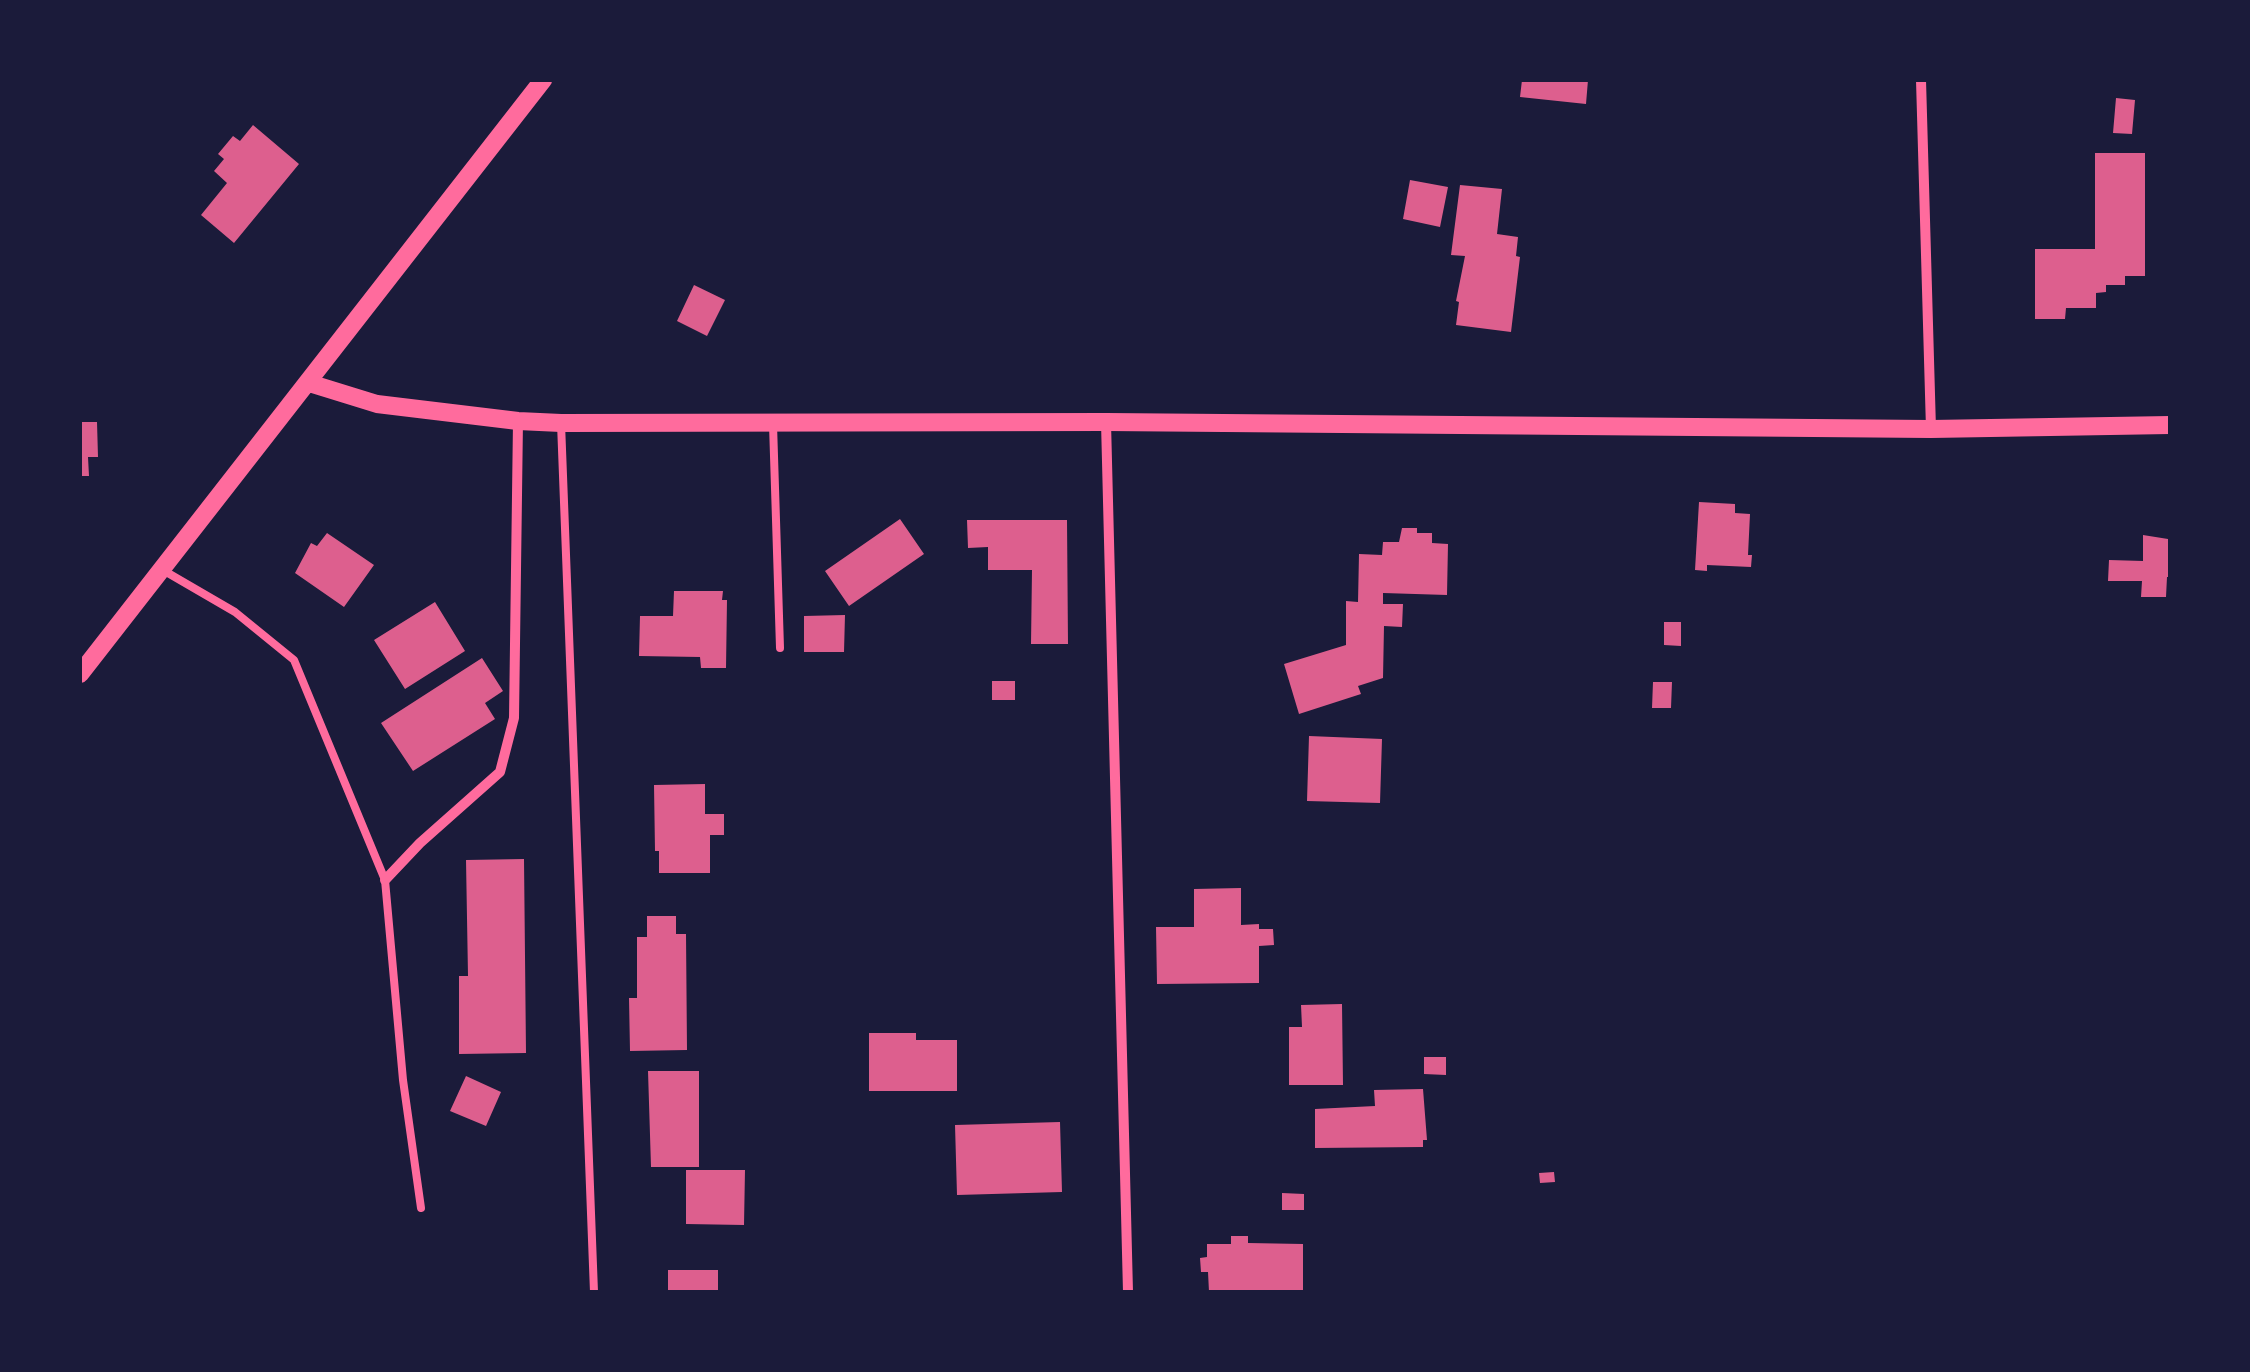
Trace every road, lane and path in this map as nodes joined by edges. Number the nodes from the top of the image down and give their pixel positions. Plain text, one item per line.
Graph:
1 (543, 80) edge
2 (1921, 80) edge
3 (309, 382) junction
4 (518, 421) junction
5 (1106, 422) junction
6 (561, 423) junction
7 (773, 424) junction
8 (2170, 425) edge
9 (1930, 429) junction
10 (161, 568) junction
11 (780, 648) dead end
12 (80, 674) edge
13 (385, 880) junction
14 (420, 1208) dead end
15 (594, 1292) edge
16 (1128, 1292) edge

1 - 3 street
2 - 9 street
3 - 4 street
3 - 10 street
4 - 6 street
4 - 13 street
5 - 7 street
5 - 9 street
5 - 16 street
6 - 7 street
6 - 15 lane
7 - 11 lane
8 - 9 street
10 - 12 street
10 - 13 lane
13 - 14 lane

